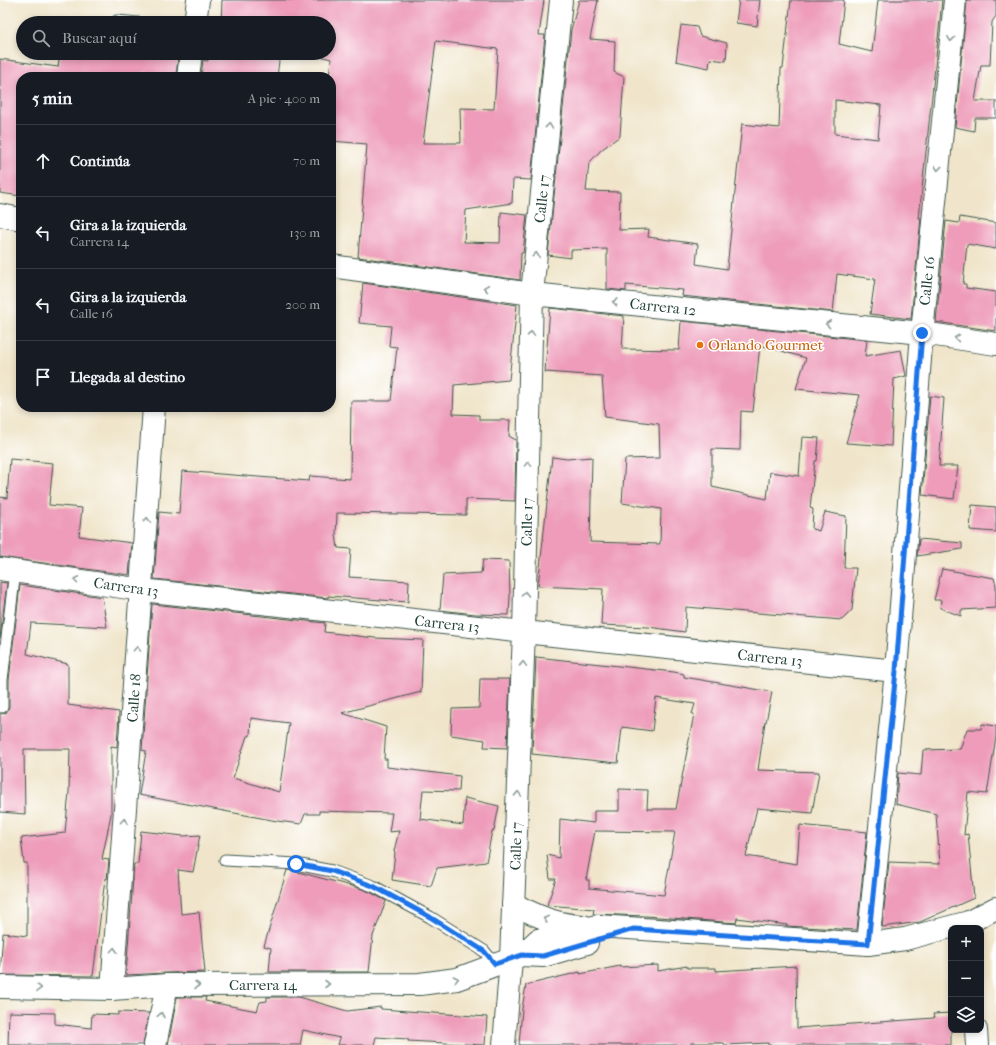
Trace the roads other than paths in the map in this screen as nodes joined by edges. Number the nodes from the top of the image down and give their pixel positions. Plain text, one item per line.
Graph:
1 (198, 0) edge
2 (561, 0) edge
3 (955, 0) edge
4 (196, 16) edge
5 (190, 60) edge
6 (189, 72) edge
7 (0, 215) edge
8 (16, 218) edge
9 (336, 267) edge
10 (532, 294) junction
11 (922, 333) junction
12 (996, 344) edge
13 (154, 412) edge
14 (7, 570) edge
15 (142, 590) junction
16 (524, 632) junction
17 (896, 671) junction
18 (2, 707) dead end
19 (225, 860) dead end
20 (513, 904) junction
21 (996, 908) edge
22 (969, 925) edge
23 (598, 926) junction
24 (634, 929) junction
25 (948, 930) edge
26 (868, 944) junction
27 (509, 959) junction
28 (167, 985) junction
29 (0, 987) edge
30 (112, 989) junction
31 (976, 1033) edge
32 (155, 1045) edge
33 (504, 1045) edge
34 (977, 1045) edge

1 - 4 street
10 -> 2 street, Calle 17
3 -> 11 street, Calle 16
5 - 6 street
7 - 8 street
10 -> 9 street, Carrera 12
11 -> 10 street, Carrera 12
16 -> 10 street, Calle 17
12 -> 11 street, Carrera 12
11 - 17 street, Calle 16
15 -> 13 street, Calle 18
15 -> 14 street, Carrera 13
14 - 18 lane
15 - 16 street, Carrera 13
30 -> 15 street, Calle 18
16 - 17 street, Carrera 13
20 -> 16 street, Calle 17
17 - 26 street, Calle 16
19 - 27 lane
23 -> 20 street
20 - 27 street, Calle 17
21 - 22 street, Carrera 14
23 - 24 street, Carrera 14
23 - 27 street, Carrera 14
24 - 26 street, Carrera 14
24 - 27 street, Carrera 14
25 - 26 street, Carrera 14
28 -> 27 street, Carrera 14
27 - 33 street, Calle 17
28 - 30 street, Carrera 14
32 -> 28 street
29 -> 30 street, Carrera 14
31 - 34 street

